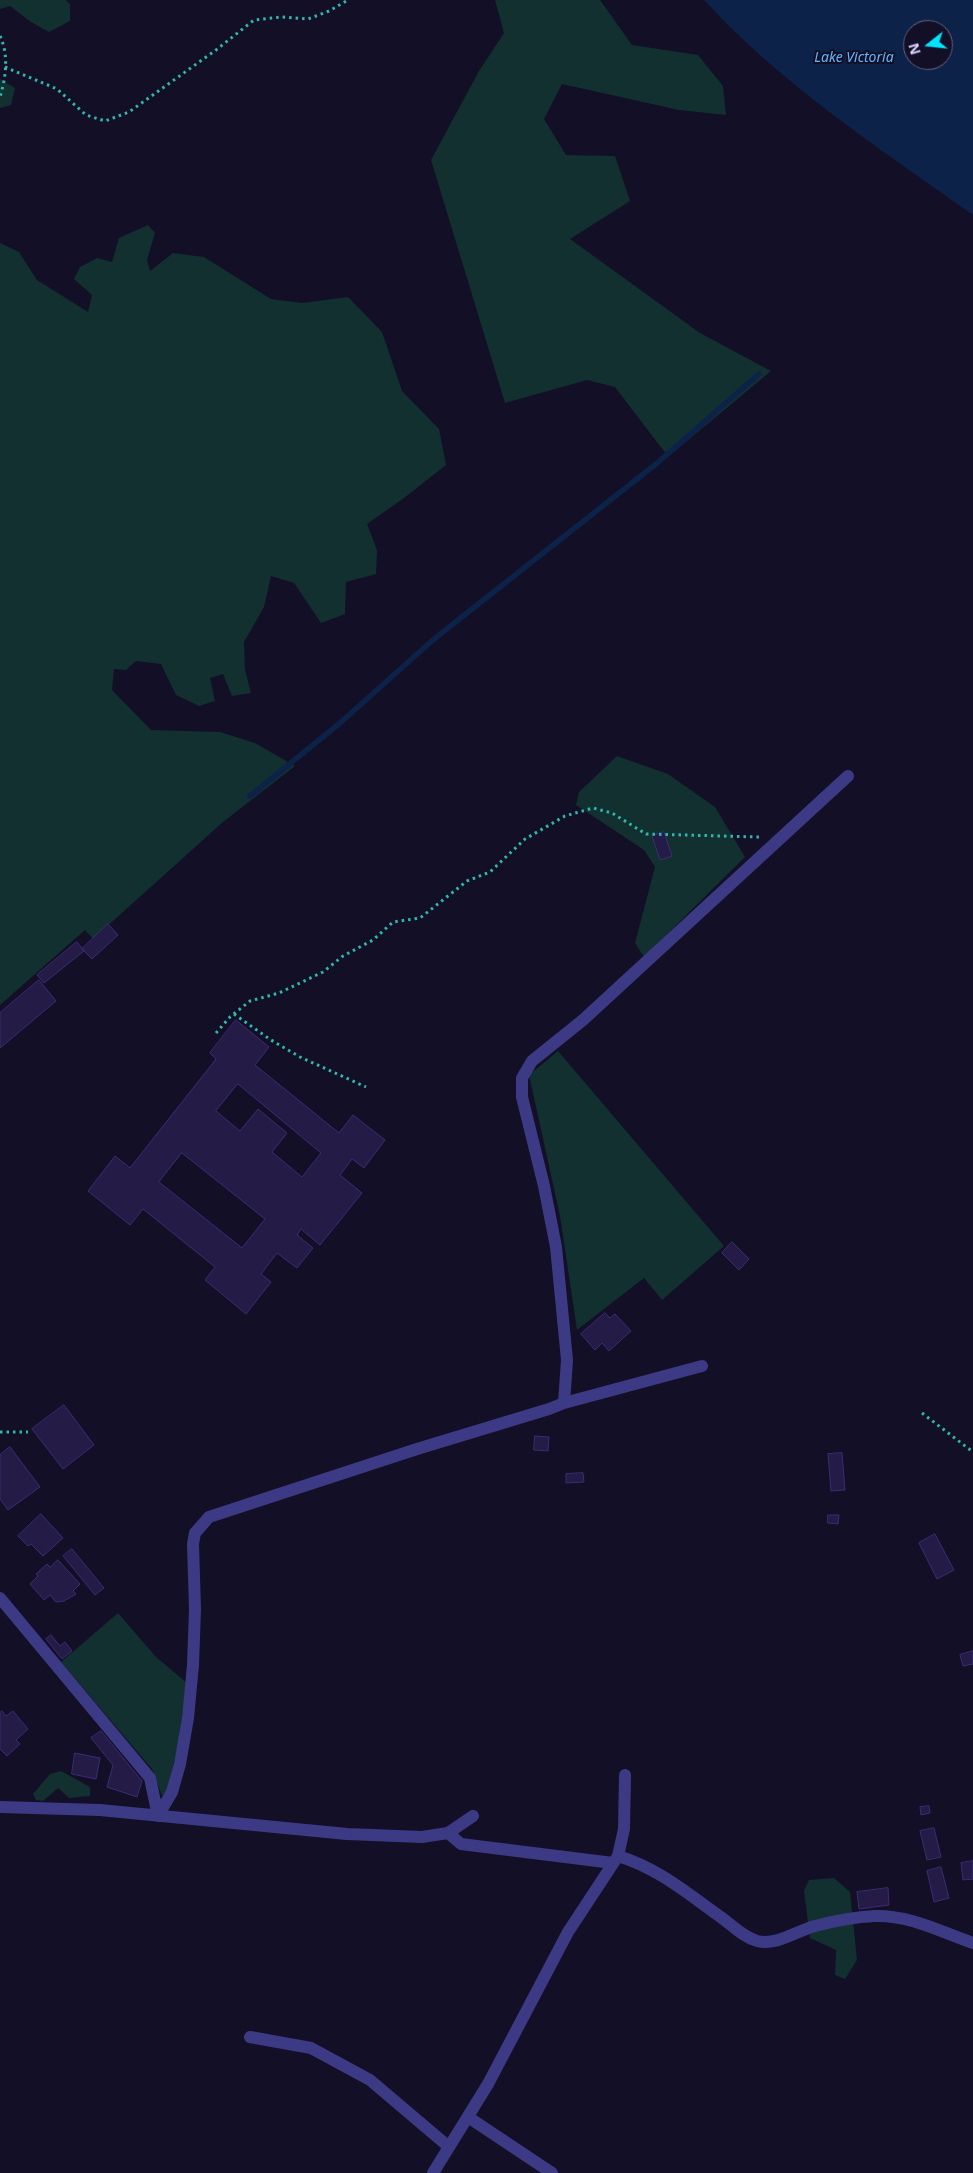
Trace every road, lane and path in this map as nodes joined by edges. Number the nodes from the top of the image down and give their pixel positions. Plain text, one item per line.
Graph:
1 (348, 0) edge
2 (0, 36) edge
3 (5, 67) junction
4 (0, 97) edge
5 (848, 776) dead end
6 (765, 838) dead end
7 (234, 1014) junction
8 (216, 1033) dead end
9 (366, 1087) dead end
10 (702, 1366) dead end
11 (564, 1403) junction
12 (922, 1413) dead end
13 (0, 1432) edge
14 (28, 1432) dead end
15 (973, 1452) edge
16 (0, 1598) edge
17 (625, 1775) dead end
18 (0, 1807) edge
19 (158, 1816) junction
20 (473, 1816) dead end
21 (448, 1832) junction
22 (616, 1860) junction
23 (973, 1943) edge
24 (250, 2037) dead end
25 (468, 2117) junction
26 (449, 2147) junction
27 (433, 2173) edge
28 (552, 2173) edge

1 - 3 path
2 - 3 path
3 - 4 path
5 - 11 street
6 - 7 path
7 - 8 path
7 - 9 path
10 - 11 street
11 - 19 street
12 - 15 path
13 - 14 path
16 - 19 street
17 - 22 street
18 - 19 street
19 - 21 street
20 - 21 street
21 - 22 street
22 - 23 street
22 - 25 street
24 - 26 street
25 - 26 street
25 - 28 street
26 - 27 street

